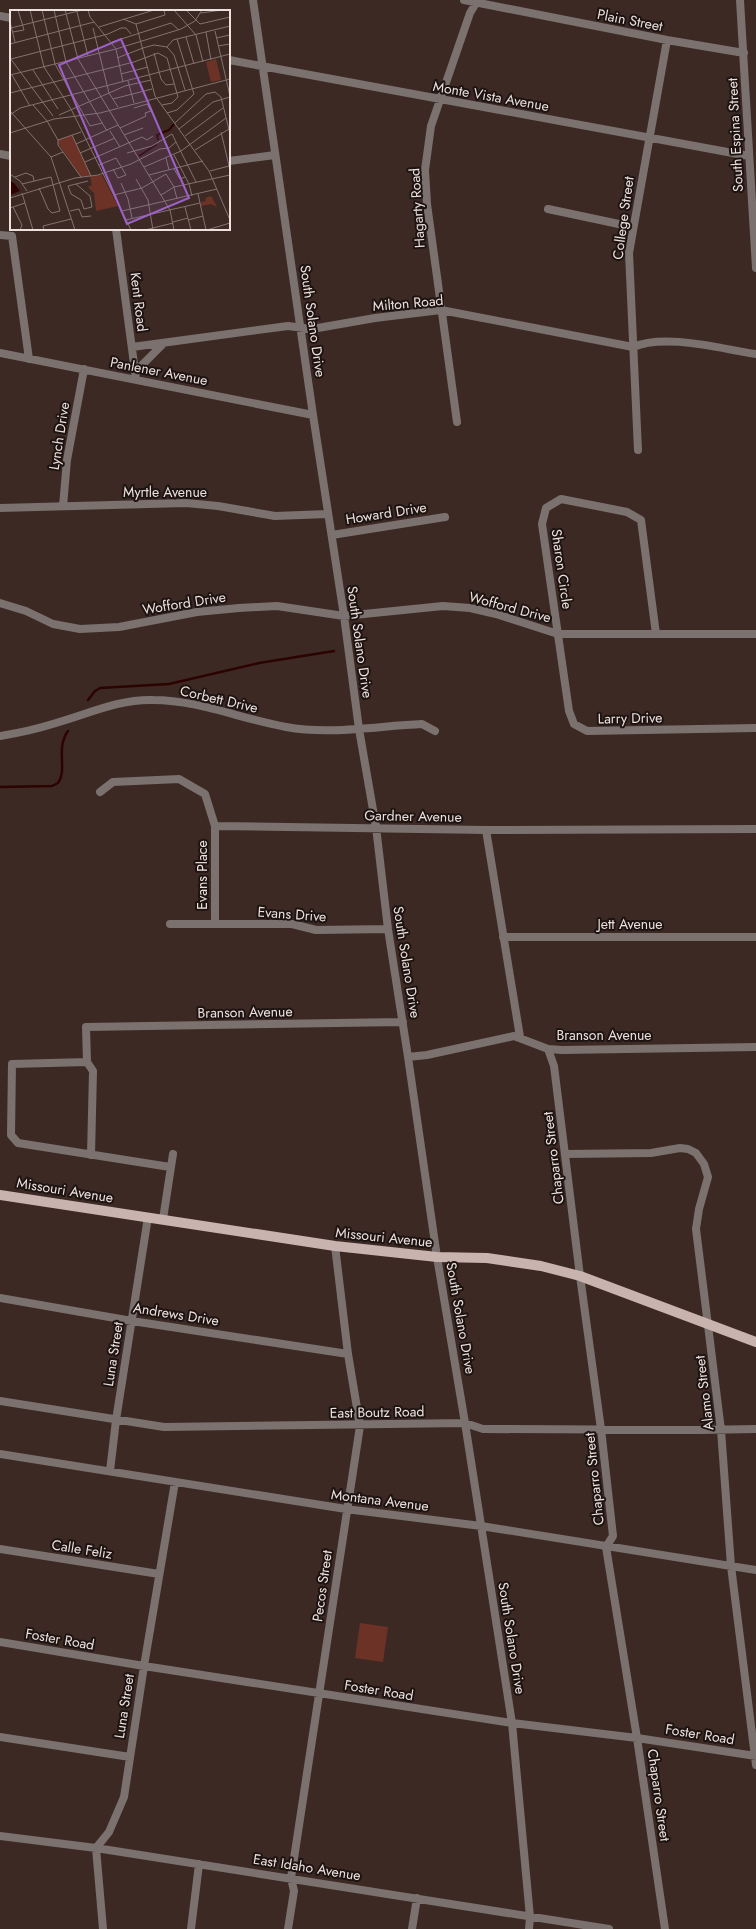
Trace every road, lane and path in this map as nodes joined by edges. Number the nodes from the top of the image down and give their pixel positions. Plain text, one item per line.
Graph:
1 (253, 0) edge
2 (464, 0) edge
3 (740, 0) edge
4 (478, 1) edge
5 (0, 16) edge
6 (10, 18) edge
7 (667, 40) junction
8 (744, 53) junction
9 (230, 60) edge
10 (263, 67) junction
11 (439, 100) junction
12 (648, 137) junction
13 (0, 154) edge
14 (275, 155) junction
15 (10, 156) edge
16 (750, 156) junction
17 (230, 161) edge
18 (548, 209) dead end
19 (633, 227) junction
20 (116, 230) edge
21 (0, 235) edge
22 (756, 268) edge
23 (441, 310) junction
24 (300, 327) junction
25 (164, 343) junction
26 (633, 346) junction
27 (132, 347) junction
28 (0, 353) edge
29 (756, 354) edge
30 (29, 359) junction
31 (84, 370) junction
32 (135, 375) junction
33 (313, 415) junction
34 (457, 422) dead end
35 (638, 450) dead end
36 (63, 506) junction
37 (0, 508) edge
38 (328, 514) junction
39 (445, 517) dead end
40 (332, 535) junction
41 (0, 602) edge
42 (344, 616) junction
43 (558, 634) junction
44 (656, 634) junction
45 (756, 634) edge
46 (756, 728) edge
47 (359, 729) junction
48 (435, 731) dead end
49 (0, 736) edge
50 (100, 792) dead end
51 (215, 826) junction
52 (376, 827) junction
53 (756, 829) edge
54 (486, 830) junction
55 (215, 923) junction
56 (170, 924) dead end
57 (388, 929) junction
58 (503, 937) junction
59 (756, 937) edge
60 (403, 1022) junction
61 (520, 1037) junction
62 (756, 1047) edge
63 (548, 1049) junction
64 (408, 1057) junction
65 (87, 1062) junction
66 (91, 1154) junction
67 (173, 1154) dead end
68 (566, 1154) junction
69 (170, 1167) junction
70 (0, 1194) edge
71 (148, 1217) junction
72 (163, 1219) junction
73 (336, 1246) junction
74 (437, 1257) junction
75 (580, 1276) junction
76 (0, 1298) edge
77 (132, 1321) junction
78 (708, 1324) junction
79 (756, 1342) edge
80 (348, 1354) junction
81 (0, 1401) edge
82 (116, 1420) junction
83 (466, 1423) junction
84 (360, 1426) junction
85 (601, 1429) junction
86 (756, 1429) edge
87 (721, 1430) junction
88 (0, 1454) edge
89 (110, 1471) junction
90 (175, 1482) junction
91 (346, 1509) junction
92 (481, 1526) junction
93 (606, 1547) junction
94 (0, 1549) edge
95 (731, 1566) junction
96 (756, 1570) edge
97 (159, 1574) junction
98 (0, 1642) edge
99 (144, 1666) junction
100 (319, 1694) junction
101 (512, 1723) junction
102 (0, 1737) edge
103 (637, 1738) junction
104 (755, 1756) edge
105 (130, 1757) junction
106 (756, 1765) edge
107 (0, 1836) edge
108 (96, 1848) junction
109 (199, 1864) junction
110 (291, 1878) junction
111 (417, 1898) junction
112 (530, 1917) junction
113 (103, 1929) edge
114 (191, 1929) edge
115 (288, 1929) edge
116 (412, 1929) edge
117 (529, 1929) edge
118 (609, 1929) edge
119 (665, 1929) edge

1 - 10 street, South Solano Drive
2 - 4 street, Plain Street
3 - 8 street, South Espina Street
4 - 7 street, Plain Street
4 - 11 street, Hagarty Road
5 - 6 street
7 - 8 street, Plain Street
7 - 12 street, College Street
8 - 16 street, South Espina Street
9 - 10 street, Monte Vista Avenue
10 - 11 street, Monte Vista Avenue
10 - 14 street, South Solano Drive
11 - 12 street, Monte Vista Avenue
11 - 23 street, Hagarty Road
12 - 16 street, Monte Vista Avenue
12 - 19 street, College Street
13 - 15 street
14 - 17 street
14 - 24 street, South Solano Drive
16 - 22 street, South Espina Street
18 - 19 street
19 - 26 street, College Street
20 - 27 street, Kent Road
21 - 30 street
23 - 24 street, Milton Road
23 - 26 street, Milton Road
23 - 34 street, Hagarty Road
24 - 25 street, Milton Road
24 - 33 street, South Solano Drive
25 - 27 street, Milton Road
25 - 32 street
26 - 29 street, Milton Road
26 - 35 street, College Street
27 - 32 street, Kent Road
28 - 30 street, Panlener Avenue
30 - 31 street, Panlener Avenue
31 - 32 street, Panlener Avenue
31 - 36 street, Lynch Drive
32 - 33 street, Panlener Avenue
33 - 38 street, South Solano Drive
36 - 37 street, Myrtle Avenue
36 - 38 street, Myrtle Avenue
38 - 40 street, South Solano Drive
39 - 40 street, Howard Drive
40 - 42 street, South Solano Drive
41 - 42 street, Wofford Drive
42 - 43 street, Wofford Drive
42 - 47 street, South Solano Drive
43 - 44 street, Wofford Drive
43 - 44 street, Sharon Circle
43 - 46 street, Larry Drive
44 - 45 street, Wofford Drive
47 - 48 street, Corbett Drive
47 - 49 street, Corbett Drive
47 - 52 street, South Solano Drive
50 - 51 street
51 - 52 street, Gardner Avenue
51 - 55 street, Evans Place
52 - 54 street, Gardner Avenue
52 - 57 street, South Solano Drive
53 - 54 street, Gardner Avenue
54 - 58 street
55 - 56 street, Evans Drive
55 - 57 street, Evans Drive
57 - 60 street, South Solano Drive
58 - 59 street, Jett Avenue
58 - 61 street
60 - 64 street, South Solano Drive
60 - 65 street, Branson Avenue
61 - 63 street, Branson Avenue
61 - 64 street, Branson Avenue
62 - 63 street, Branson Avenue
63 - 68 street, Chaparro Street
64 - 74 street, South Solano Drive
65 - 66 street
65 - 66 street
66 - 69 street
67 - 69 street
68 - 75 street, Chaparro Street
68 - 78 street, Alamo Street
69 - 72 street
70 - 71 main road, Missouri Avenue
71 - 72 main road, Missouri Avenue
71 - 77 street, Luna Street
72 - 73 main road, Missouri Avenue
73 - 74 main road, Missouri Avenue
73 - 80 street, Pecos Street
74 - 75 main road, Missouri Avenue
74 - 83 street, South Solano Drive
75 - 78 main road, Missouri Avenue
75 - 85 street, Chaparro Street
76 - 77 street, Andrews Drive
77 - 80 street, Andrews Drive
77 - 82 street, Luna Street
78 - 79 main road, Missouri Avenue
78 - 87 street, Alamo Street
80 - 84 street, Pecos Street
81 - 82 street, East Boutz Road
82 - 84 street, East Boutz Road
82 - 89 street, Luna Street
83 - 84 street, East Boutz Road
83 - 85 street, East Boutz Road
83 - 92 street, South Solano Drive
84 - 91 street, Pecos Street
85 - 87 street, East Boutz Road
85 - 93 street, Chaparro Street
86 - 87 street, East Boutz Road
87 - 95 street, Alamo Street
88 - 89 street, Montana Avenue
89 - 90 street, Montana Avenue
90 - 91 street, Montana Avenue
90 - 97 street, Luna Street
91 - 92 street, Montana Avenue
91 - 100 street, Pecos Street
92 - 93 street, Montana Avenue
92 - 101 street, South Solano Drive
93 - 95 street, Montana Avenue
93 - 103 street, Chaparro Street
94 - 97 street, Calle Feliz
95 - 96 street, Montana Avenue
95 - 104 street, Alamo Street
97 - 99 street, Luna Street
98 - 99 street, Foster Road
99 - 100 street, Foster Road
99 - 105 street, Luna Street
100 - 101 street, Foster Road
100 - 110 street, Pecos Street
101 - 103 street, Foster Road
101 - 112 street, South Solano Drive
102 - 105 street
103 - 104 street, Foster Road
103 - 119 street, Chaparro Street
104 - 106 street, Alamo Street
105 - 108 street, Luna Street
107 - 108 street, East Idaho Avenue
108 - 109 street, East Idaho Avenue
108 - 113 street
109 - 110 street, East Idaho Avenue
109 - 114 street
110 - 111 street, East Idaho Avenue
110 - 115 street, Pecos Street
111 - 112 street, East Idaho Avenue
111 - 116 street
112 - 117 street, South Solano Drive
112 - 118 street, East Idaho Avenue

